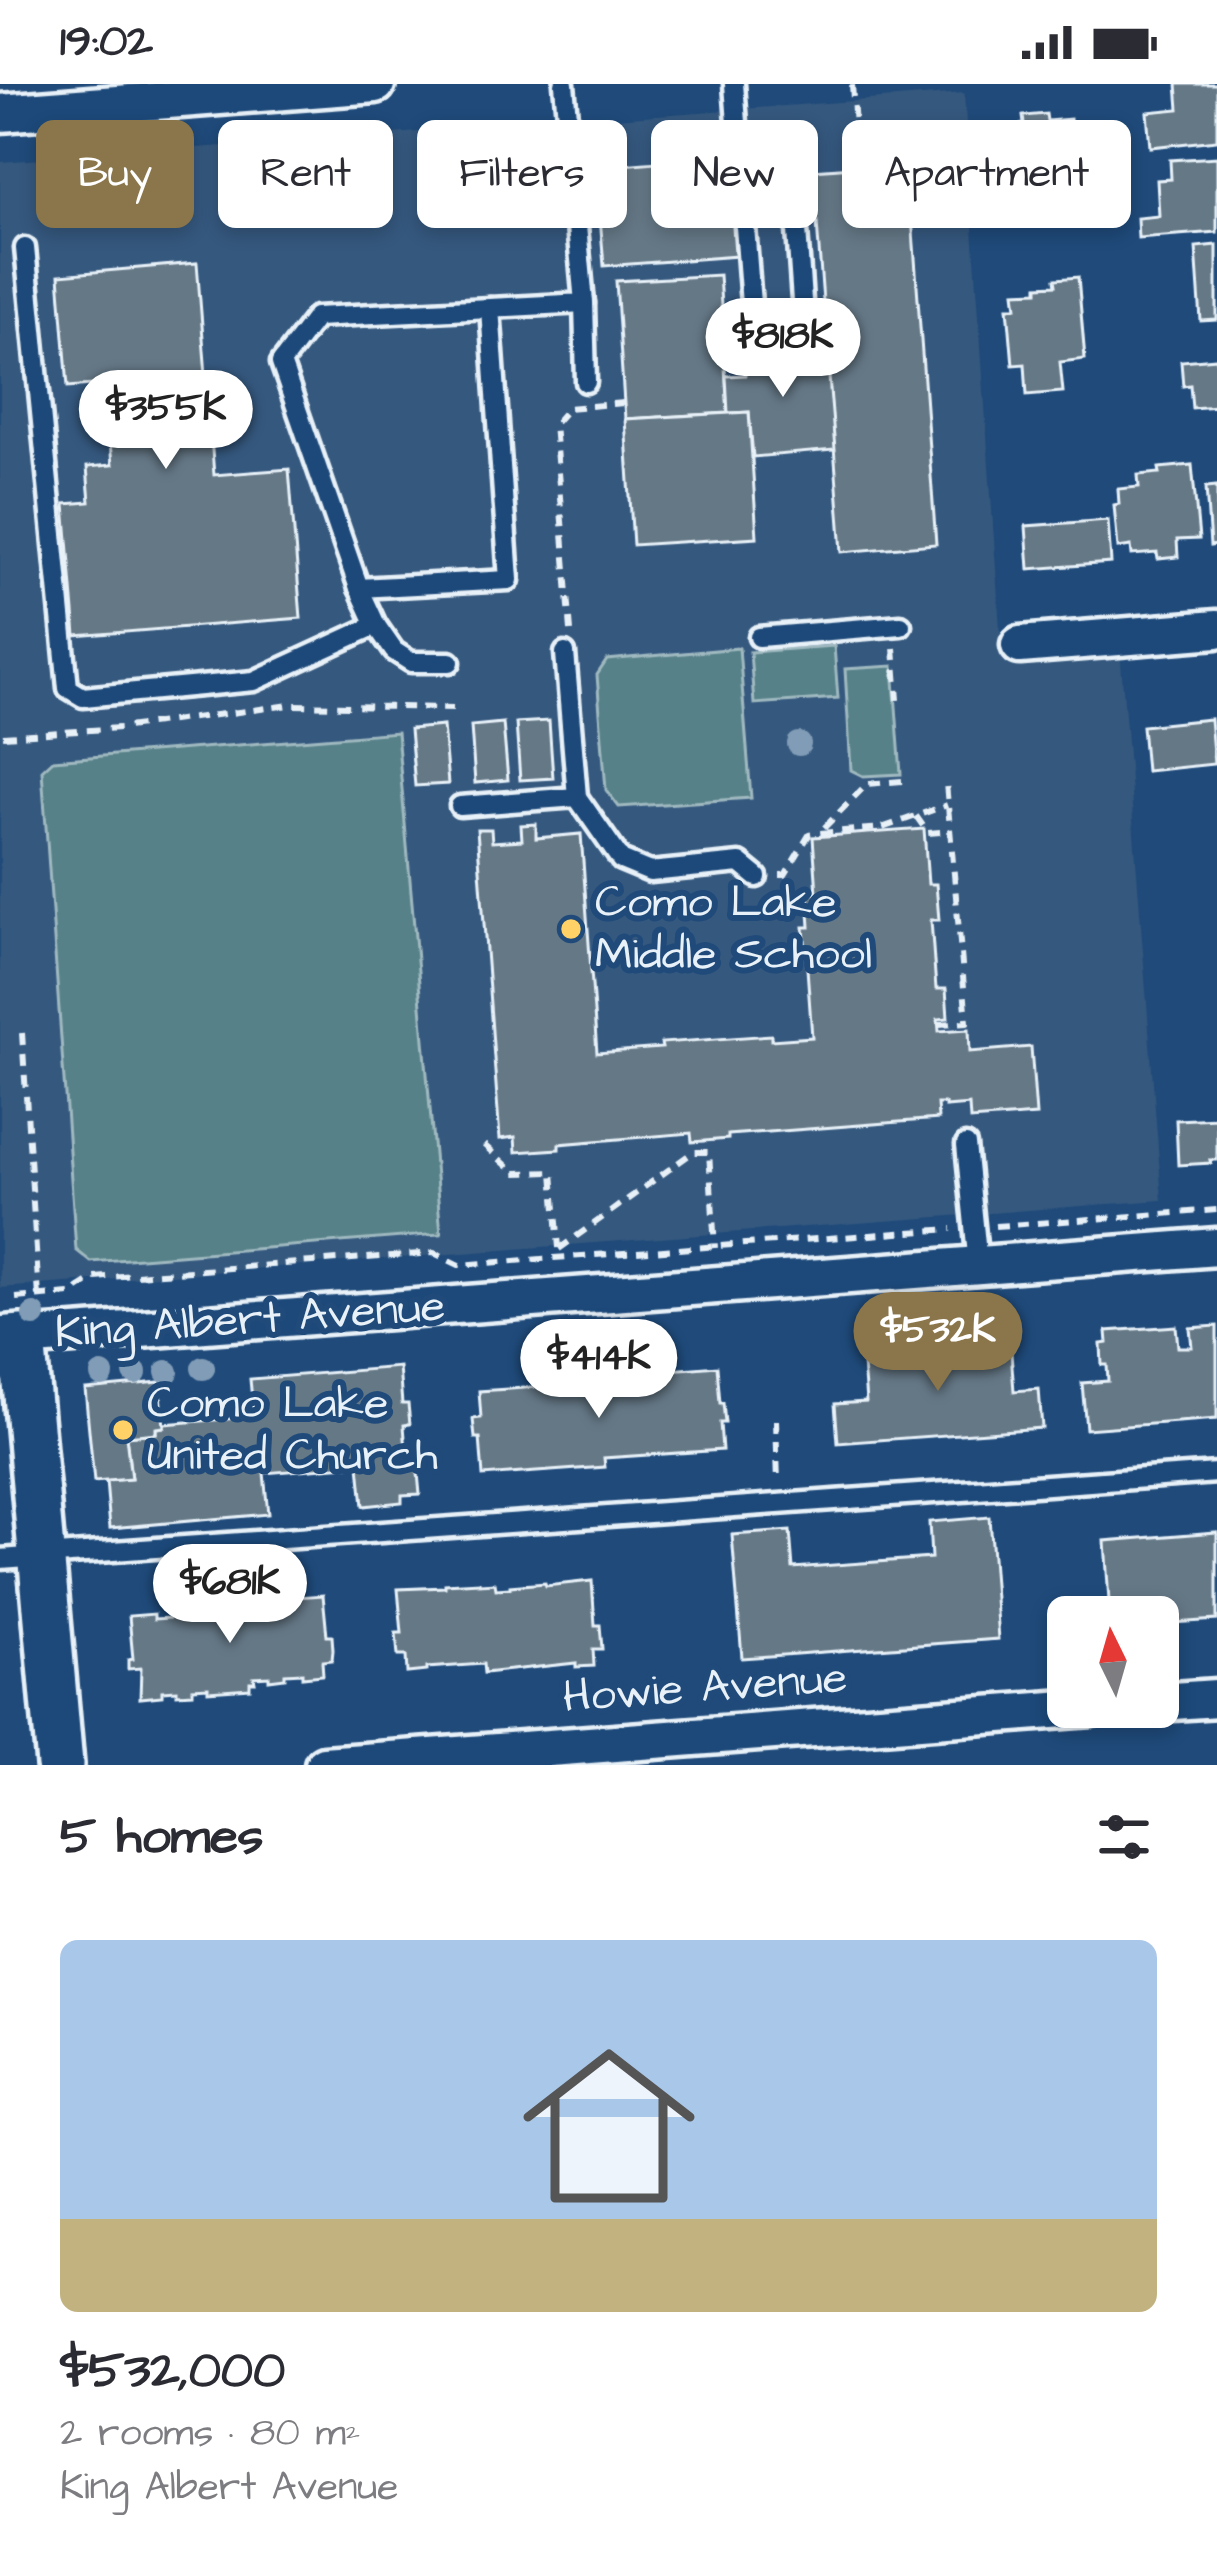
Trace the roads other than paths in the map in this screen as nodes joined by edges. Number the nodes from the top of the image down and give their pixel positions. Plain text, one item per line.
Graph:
1 (376, 84) edge
2 (564, 84) edge
3 (734, 84) edge
4 (0, 113) edge
5 (736, 120) edge
6 (739, 159) joint
7 (25, 248) dead end
8 (584, 303) junction
9 (490, 308) junction
10 (586, 382) dead end
11 (359, 588) junction
12 (376, 625) junction
13 (901, 626) dead end
14 (1217, 629) edge
15 (759, 637) dead end
16 (1020, 645) dead end
17 (569, 652) road end
18 (450, 662) dead end
19 (577, 796) junction
20 (460, 806) dead end
21 (757, 877) dead end
22 (965, 1145) dead end
23 (1217, 1246) edge
24 (978, 1265) junction
25 (15, 1319) edge
26 (1217, 1473) edge
27 (21, 1557) edge
28 (1217, 1698) edge
29 (1179, 1701) edge
30 (1047, 1710) edge
31 (60, 1765) edge
32 (324, 1765) edge

1 - 4 street
2 - 8 lane
3 - 5 lane
6 - 6 lane
7 - 12 lane
8 - 9 lane
8 - 10 lane
9 - 11 lane
9 - 11 lane
11 - 12 lane
12 - 18 lane
13 - 15 lane
14 - 16 street
17 - 19 lane
19 - 20 lane
19 - 21 lane
22 - 24 lane
23 - 24 street, King Albert Avenue
24 - 25 street, King Albert Avenue
25 - 27 street
26 - 27 lane
27 - 31 street
28 - 29 street
30 - 32 street, Howie Avenue

